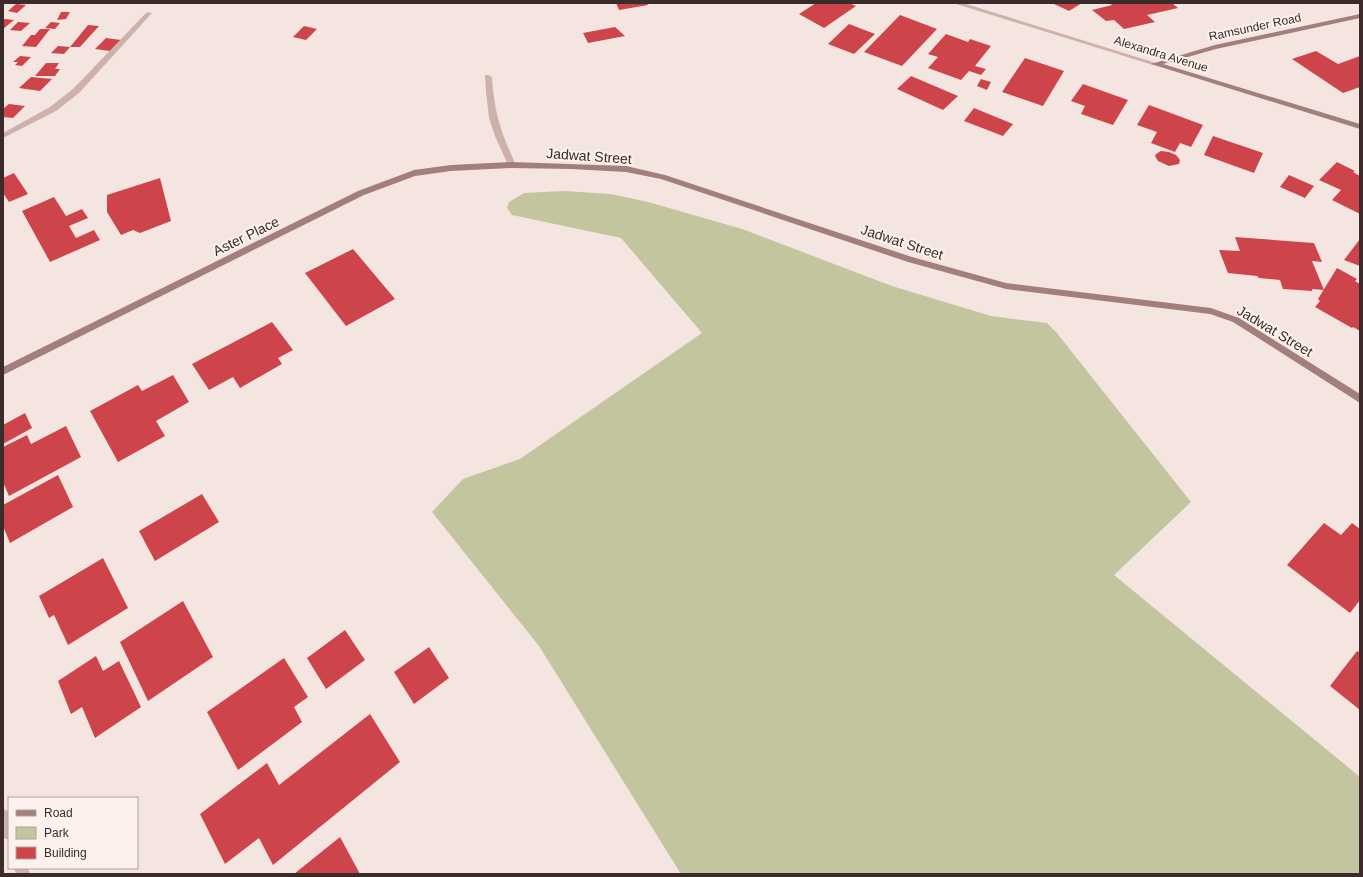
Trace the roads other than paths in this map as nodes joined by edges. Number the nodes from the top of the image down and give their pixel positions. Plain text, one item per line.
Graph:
1 (956, 3) edge
2 (149, 13) dead end
3 (1360, 16) edge
4 (1156, 64) junction
5 (488, 77) dead end
6 (1360, 127) edge
7 (3, 136) edge
8 (512, 165) junction
9 (3, 371) edge
10 (1360, 399) edge
11 (3, 816) edge
12 (8, 830) edge

1 - 4 street, Alexandra Avenue
2 - 7 street
3 - 4 street, Ramsunder Road
4 - 6 street, Alexandra Avenue
5 - 8 street
8 - 9 street, Aster Place
8 - 10 street, Jadwat Street
11 - 12 street

